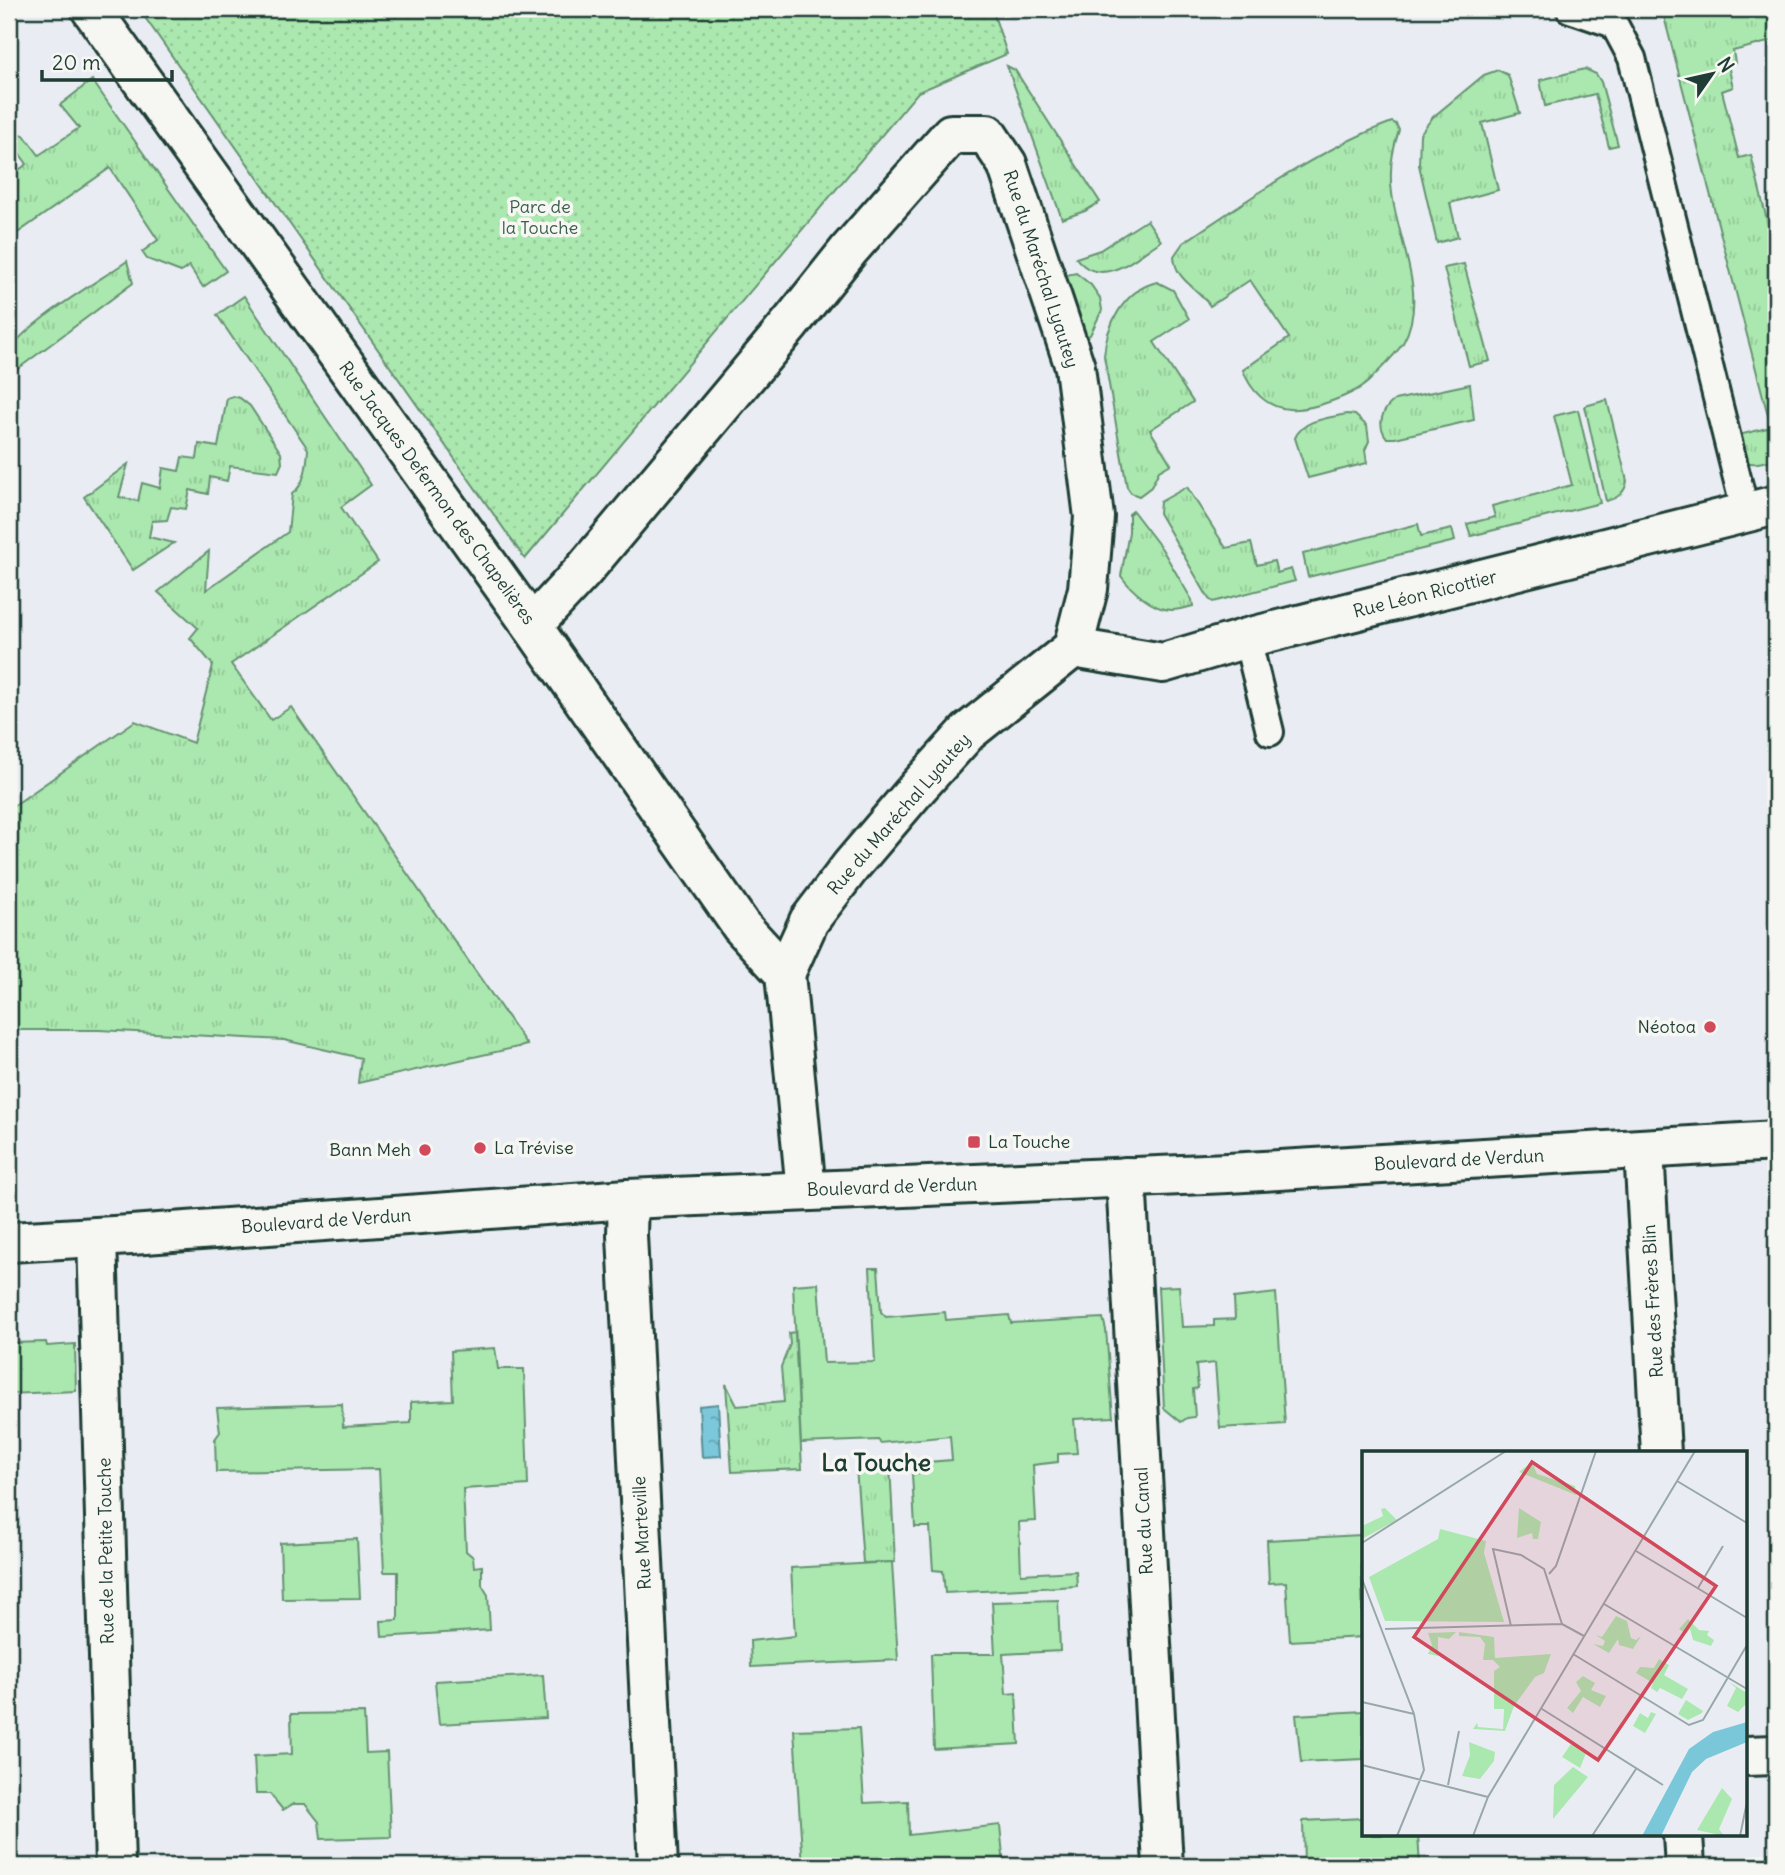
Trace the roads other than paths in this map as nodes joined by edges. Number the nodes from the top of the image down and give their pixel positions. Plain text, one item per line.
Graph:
1 (92, 9) edge
2 (1570, 9) edge
3 (1761, 510) edge
4 (532, 626) junction
5 (1247, 639) junction
6 (1073, 648) junction
7 (1270, 732) dead end
8 (785, 974) junction
9 (1776, 1141) edge
10 (1644, 1150) junction
11 (1126, 1177) junction
12 (806, 1191) junction
13 (628, 1199) junction
14 (97, 1237) junction
15 (9, 1241) edge
16 (1661, 1451) edge
17 (1776, 1755) edge
18 (1746, 1756) edge
19 (1683, 1836) edge
20 (115, 1866) edge
21 (659, 1866) edge
22 (1163, 1866) edge
23 (1685, 1866) edge

1 - 4 street, Rue Jacques Defermon des Chapelières
2 - 3 lane
3 - 5 street, Rue Léon Ricottier
4 - 6 street, Rue du Maréchal Lyautey
4 - 8 street, Rue Jacques Defermon des Chapelières
5 - 6 street, Rue Léon Ricottier
5 - 7 lane
6 - 8 street, Rue du Maréchal Lyautey
8 - 12 street
9 - 10 street, Boulevard de Verdun
10 - 11 street, Boulevard de Verdun
10 - 16 street, Rue des Frères Blin
11 - 12 street, Boulevard de Verdun
11 - 22 street, Rue du Canal
12 - 13 street, Boulevard de Verdun
13 - 14 street, Boulevard de Verdun
13 - 21 street, Rue Marteville
14 - 15 street, Boulevard de Verdun
14 - 20 street, Rue de la Petite Touche
17 - 18 street
19 - 23 street

